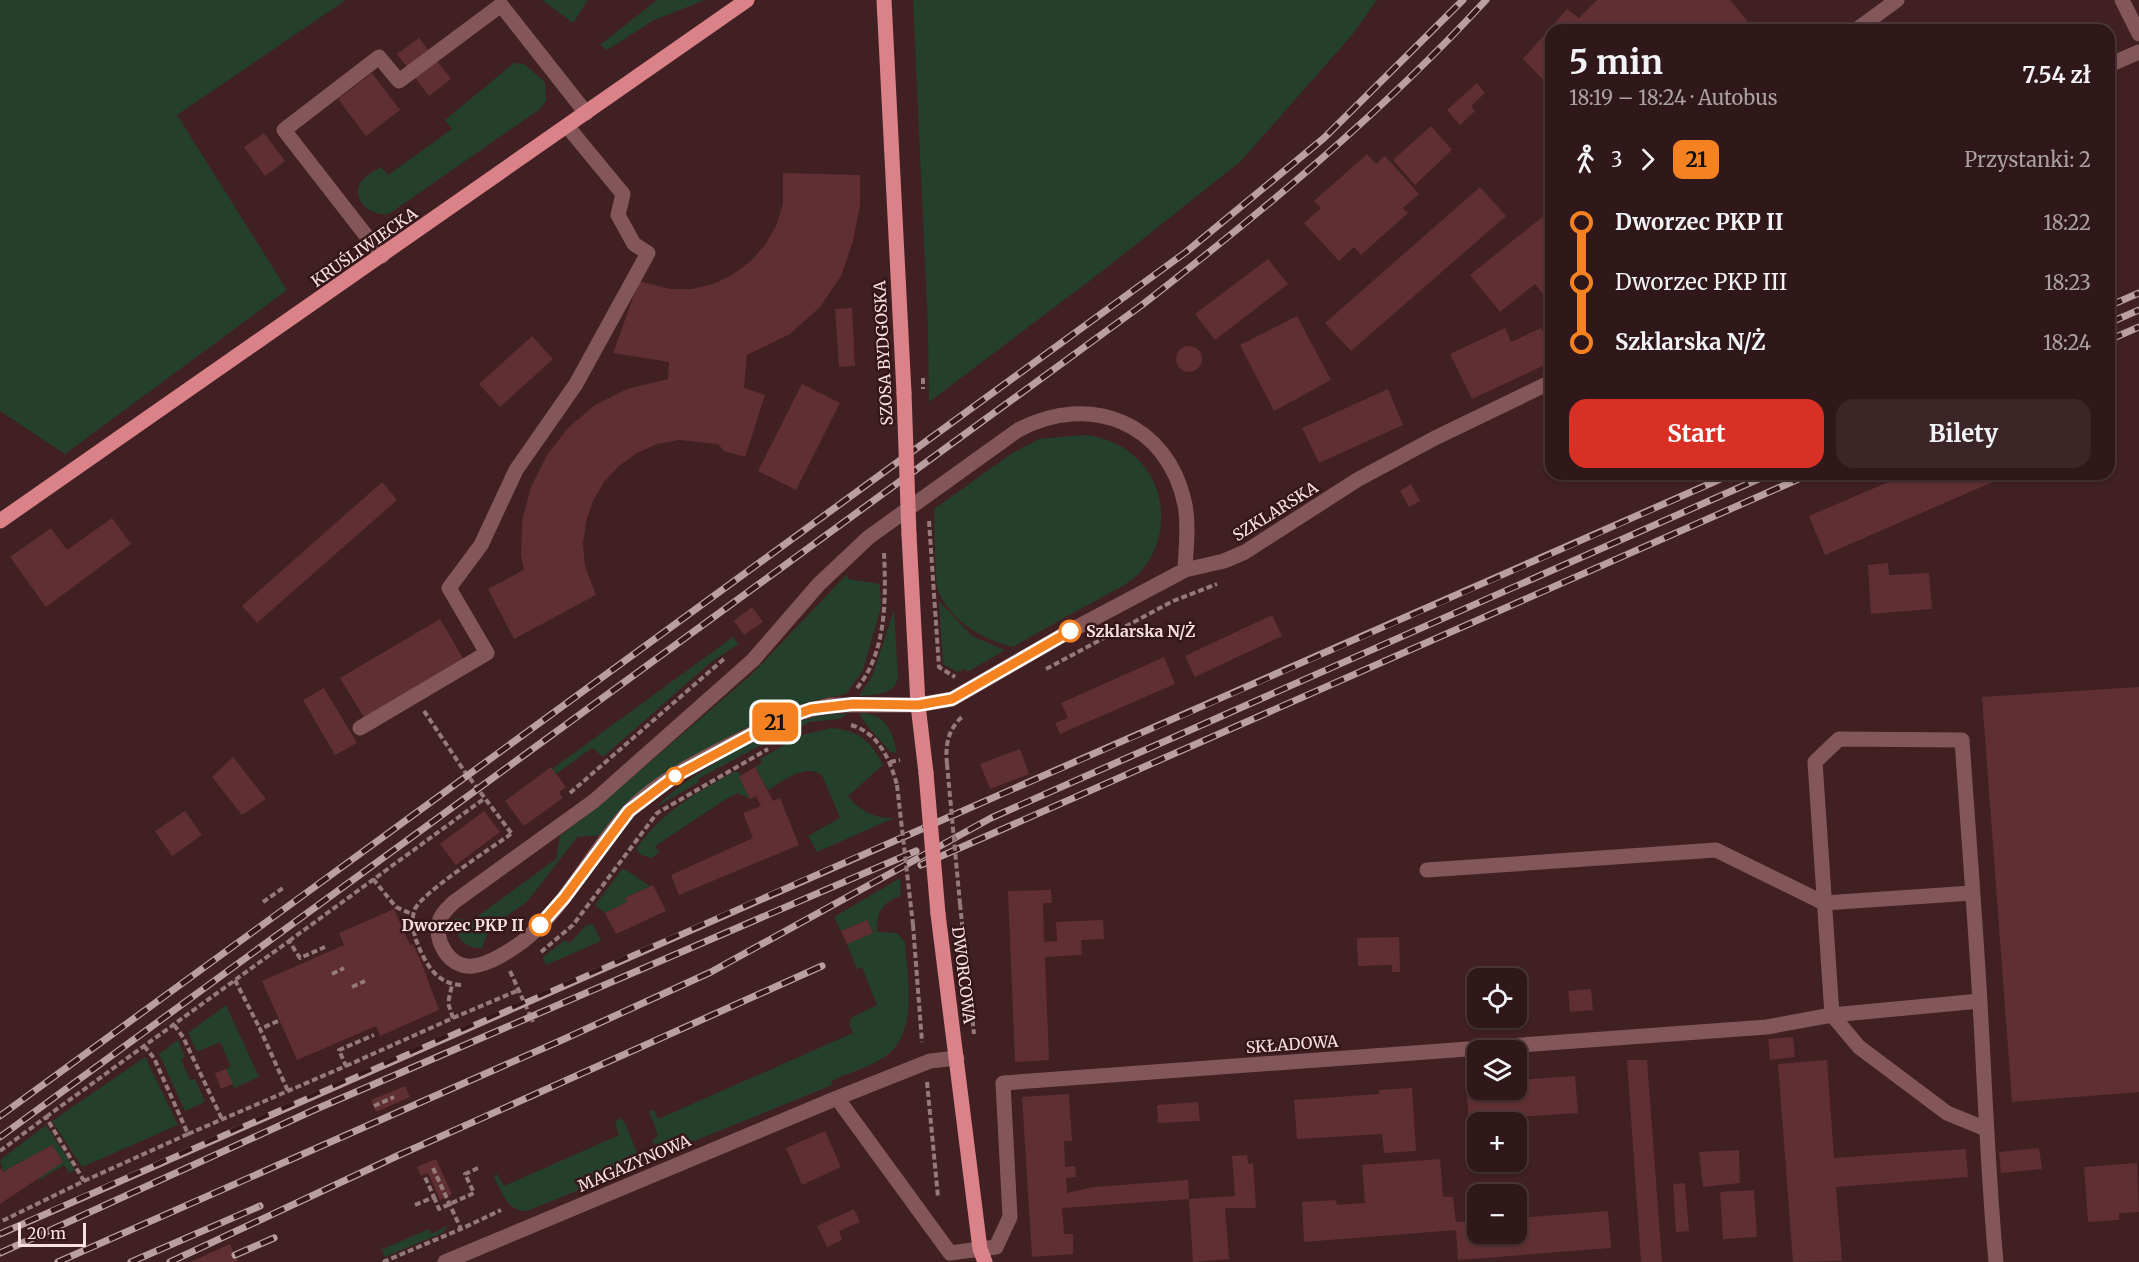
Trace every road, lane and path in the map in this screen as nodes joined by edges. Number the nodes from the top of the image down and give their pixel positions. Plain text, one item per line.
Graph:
1 (747, 0) edge
2 (884, 0) edge
3 (1897, 0) edge
4 (2122, 0) edge
5 (1864, 24) edge
6 (2139, 34) edge
7 (2139, 52) edge
8 (2115, 62) edge
9 (586, 113) junction
10 (567, 126) junction
11 (382, 256) junction
12 (1545, 385) edge
13 (929, 520) dead end
14 (0, 521) edge
15 (884, 553) dead end
16 (1185, 570) junction
17 (730, 653) dead end
18 (956, 680) dead end
19 (854, 691) dead end
20 (414, 696) junction
21 (918, 705) junction
22 (970, 712) dead end
23 (846, 724) dead end
24 (360, 728) dead end
25 (776, 745) dead end
26 (900, 760) dead end
27 (890, 762) junction
28 (485, 798) junction
29 (566, 798) dead end
30 (519, 833) dead end
31 (1427, 870) dead end
32 (373, 879) junction
33 (283, 888) dead end
34 (1972, 893) junction
35 (263, 902) dead end
36 (1824, 903) junction
37 (960, 904) dead end
38 (414, 915) dead end
39 (288, 941) junction
40 (326, 946) dead end
41 (535, 957) dead end
42 (518, 967) dead end
43 (344, 968) dead end
44 (332, 974) dead end
45 (235, 980) junction
46 (365, 981) dead end
47 (452, 984) dead end
48 (352, 987) dead end
49 (519, 990) junction
50 (1980, 1001) junction
51 (1832, 1014) junction
52 (453, 1018) junction
53 (278, 1021) dead end
54 (533, 1022) dead end
55 (174, 1025) junction
56 (260, 1029) junction
57 (374, 1035) dead end
58 (922, 1042) dead end
59 (144, 1046) junction
60 (957, 1058) junction
61 (346, 1066) junction
62 (927, 1079) dead end
63 (288, 1091) junction
64 (394, 1097) dead end
65 (837, 1098) junction
66 (374, 1106) dead end
67 (46, 1117) junction
68 (222, 1119) junction
69 (1986, 1129) junction
70 (188, 1134) junction
71 (0, 1151) edge
72 (433, 1168) dead end
73 (478, 1168) dead end
74 (424, 1175) dead end
75 (84, 1182) junction
76 (434, 1197) junction
77 (938, 1197) dead end
78 (449, 1204) junction
79 (416, 1205) dead end
80 (501, 1210) dead end
81 (0, 1222) edge
82 (461, 1229) junction
83 (980, 1258) edge
84 (382, 1262) edge
85 (445, 1262) edge
86 (1996, 1262) edge

1 - 9 main road, KRUŚLIWIECKA
2 - 21 main road, SZOSA BYDGOSKA, bridge
3 - 5 street
4 - 6 street
7 - 8 street
9 - 10 main road, KRUŚLIWIECKA
9 - 11 street
10 - 11 main road, KRUŚLIWIECKA
10 - 20 street
11 - 14 main road, KRUŚLIWIECKA
12 - 16 street, SZKLARSKA
13 - 18 path
15 - 19 path
16 - 21 street, SZKLARSKA
16 - 21 street, SZKLARSKA
17 - 29 path
20 - 24 street
20 - 28 path
21 - 60 main road, DWORCOWA, bridge
22 - 37 path, bridge
23 - 27 path
25 - 41 path
26 - 27 path
27 - 58 path, bridge
28 - 30 path
28 - 32 path
31 - 36 street
32 - 38 path
32 - 39 path
33 - 35 path
34 - 36 street
34 - 36 street
34 - 50 street
36 - 51 street
39 - 40 path
39 - 45 path
42 - 49 path
43 - 44 path
45 - 55 path
45 - 56 path
46 - 48 path
47 - 52 path
49 - 52 path
49 - 54 path
50 - 51 street
50 - 69 street
51 - 69 street
51 - 83 street, SKŁADOWA
52 - 61 path
53 - 56 path
55 - 59 path
55 - 68 path
56 - 63 path
57 - 61 path
59 - 67 path
59 - 70 path
60 - 65 street, MAGAZYNOWA
60 - 83 main road, DWORCOWA
61 - 63 path
62 - 77 path
63 - 68 path
64 - 66 path
65 - 83 street
65 - 85 street, MAGAZYNOWA
67 - 71 path
67 - 75 path
68 - 70 path
69 - 86 street
70 - 75 path
72 - 78 path
73 - 78 path
74 - 76 path
75 - 81 path
76 - 78 path
76 - 79 path
78 - 82 path
80 - 82 path
82 - 84 path

